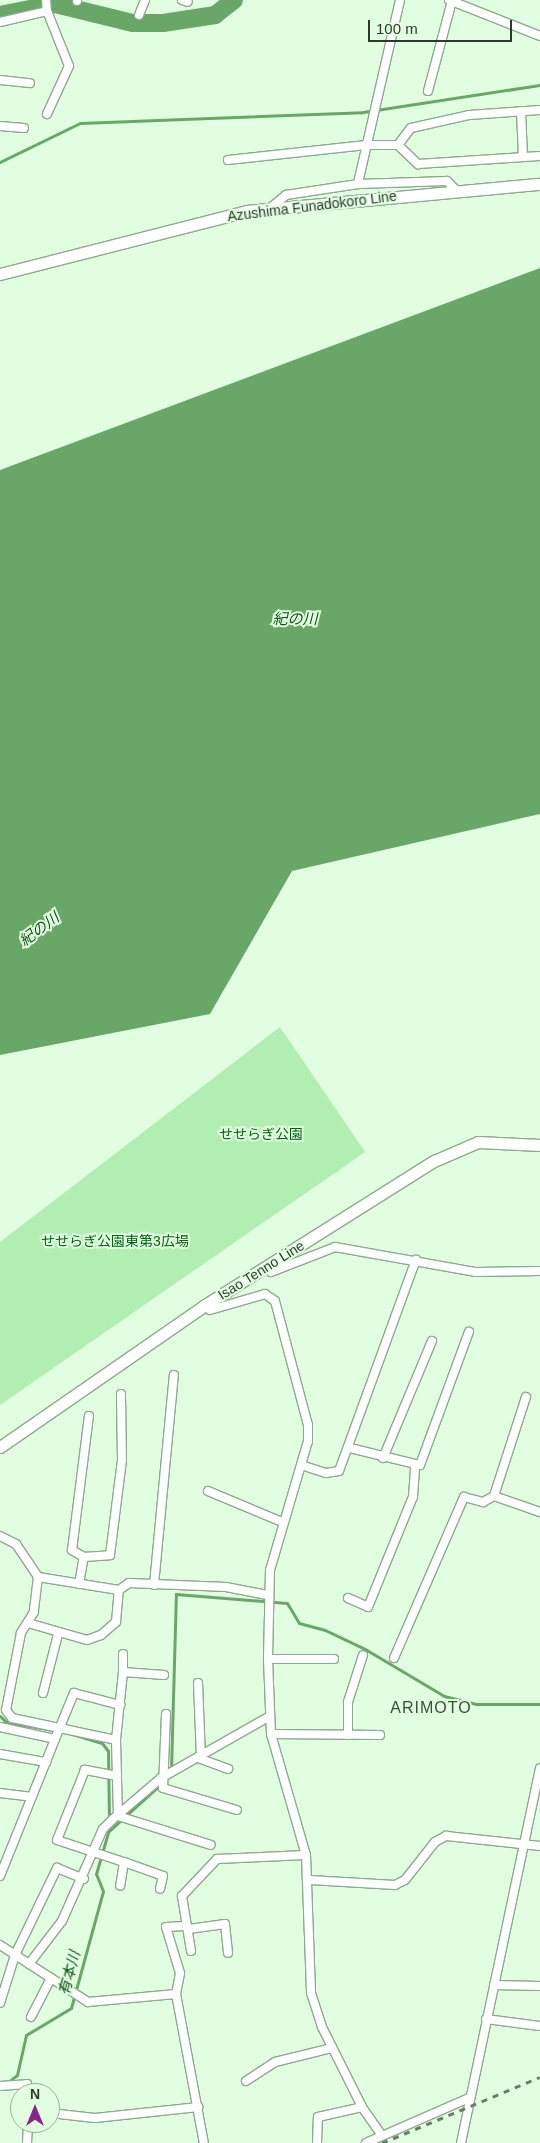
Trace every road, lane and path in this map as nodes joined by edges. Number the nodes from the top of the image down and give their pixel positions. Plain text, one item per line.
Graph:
1 (145, 0) edge
2 (400, 0) edge
3 (451, 0) edge
4 (46, 6) edge
5 (139, 15) dead end
6 (0, 22) edge
7 (540, 36) edge
8 (0, 80) edge
9 (30, 83) dead end
10 (428, 91) dead end
11 (540, 110) edge
12 (521, 112) junction
13 (47, 114) dead end
14 (0, 126) edge
15 (24, 128) dead end
16 (366, 145) junction
17 (398, 145) junction
18 (540, 156) edge
19 (523, 157) junction
20 (228, 160) dead end
21 (358, 184) junction
22 (540, 184) edge
23 (457, 191) junction
24 (270, 208) junction
25 (0, 274) edge
26 (540, 1145) edge
27 (416, 1260) junction
28 (540, 1271) edge
29 (271, 1272) dead end
30 (205, 1305) junction
31 (469, 1332) dead end
32 (432, 1341) dead end
33 (174, 1375) dead end
34 (121, 1394) dead end
35 (526, 1397) dead end
36 (89, 1416) dead end
37 (0, 1447) edge
38 (350, 1448) junction
39 (383, 1458) junction
40 (300, 1465) junction
41 (415, 1468) junction
42 (208, 1491) dead end
43 (494, 1496) junction
44 (540, 1512) edge
45 (282, 1522) junction
46 (0, 1536) edge
47 (84, 1557) junction
48 (38, 1577) junction
49 (79, 1584) junction
50 (154, 1585) junction
51 (120, 1590) junction
52 (348, 1598) dead end
53 (267, 1599) junction
54 (28, 1623) junction
55 (58, 1634) junction
56 (123, 1654) dead end
57 (363, 1655) dead end
58 (394, 1658) dead end
59 (268, 1659) junction
60 (334, 1659) dead end
61 (123, 1672) junction
62 (164, 1675) dead end
63 (198, 1683) dead end
64 (43, 1693) dead end
65 (3, 1697) edge
66 (120, 1705) junction
67 (166, 1714) dead end
68 (270, 1716) junction
69 (0, 1727) edge
70 (57, 1733) junction
71 (271, 1734) junction
72 (348, 1735) junction
73 (380, 1735) dead end
74 (116, 1740) junction
75 (0, 1754) edge
76 (200, 1754) junction
77 (46, 1762) junction
78 (228, 1768) dead end
79 (540, 1768) edge
80 (110, 1777) junction
81 (162, 1781) junction
82 (0, 1793) edge
83 (32, 1797) junction
84 (237, 1810) dead end
85 (120, 1818) junction
86 (524, 1844) junction
87 (211, 1845) dead end
88 (540, 1846) edge
89 (97, 1853) junction
90 (306, 1855) junction
91 (124, 1862) junction
92 (0, 1876) edge
93 (84, 1879) junction
94 (310, 1880) junction
95 (120, 1886) dead end
96 (160, 1889) dead end
97 (187, 1927) junction
98 (0, 1945) edge
99 (191, 1951) dead end
100 (228, 1953) dead end
101 (15, 1955) junction
102 (29, 1964) junction
103 (51, 1978) junction
104 (494, 1985) junction
105 (540, 1986) edge
106 (176, 1994) junction
107 (0, 2003) edge
108 (31, 2017) dead end
109 (486, 2019) junction
110 (540, 2026) edge
111 (332, 2048) junction
112 (246, 2081) dead end
113 (469, 2098) junction
114 (198, 2107) junction
115 (362, 2107) junction
116 (60, 2114) edge
117 (382, 2136) junction
118 (204, 2143) edge
119 (317, 2143) edge
120 (366, 2143) edge
121 (461, 2143) edge

1 - 5 street
2 - 16 street
3 - 7 street
3 - 10 street
4 - 6 street
4 - 13 street
8 - 9 street
11 - 12 street
12 - 17 street
12 - 19 street
14 - 15 street
16 - 17 street
16 - 20 street
16 - 21 street
17 - 19 street
18 - 19 street
21 - 23 street
21 - 24 street
22 - 23 main road, Azushima Funadokoro Line
23 - 24 main road, Azushima Funadokoro Line
24 - 25 main road, Azushima Funadokoro Line
26 - 30 main road, Isao Tenno Line
27 - 28 street
27 - 29 street
27 - 38 street
30 - 37 main road, Isao Tenno Line
30 - 40 street
31 - 41 street
32 - 39 street
33 - 50 street
34 - 47 street
35 - 43 street
36 - 47 street
38 - 39 street
38 - 40 street
39 - 41 street
40 - 45 street
41 - 52 street
42 - 45 street
43 - 44 street
43 - 58 street
45 - 53 street
46 - 48 street
47 - 49 street
48 - 49 street
48 - 54 street
49 - 51 street
50 - 51 street
50 - 53 street
51 - 55 street
53 - 59 street
54 - 55 street
54 - 65 street
55 - 64 street
56 - 61 street
57 - 72 street
59 - 60 street
59 - 68 street
61 - 62 street
61 - 66 street
63 - 76 street
65 - 70 street
66 - 70 street
66 - 74 street
67 - 81 street
68 - 71 street
68 - 76 street
69 - 70 street
70 - 74 street
70 - 77 street
71 - 72 street
71 - 90 street
72 - 73 street
74 - 80 street
75 - 77 street
76 - 78 street
76 - 81 street
77 - 83 street
79 - 86 street
80 - 85 street
80 - 89 street
81 - 84 street
81 - 85 street
82 - 83 street
83 - 92 street
85 - 87 street
85 - 89 street
86 - 88 street
86 - 94 street
86 - 104 street
89 - 91 street
89 - 93 street
90 - 94 street
90 - 97 street
91 - 95 street
91 - 96 street
93 - 101 street
93 - 102 street
94 - 111 street
97 - 99 street
97 - 100 street
97 - 106 street
98 - 101 street
101 - 102 street
101 - 107 street
102 - 103 street
103 - 106 street
103 - 108 street
104 - 105 street
104 - 109 street
106 - 114 street
109 - 110 street
109 - 113 street
111 - 112 street
111 - 115 street
113 - 117 street
113 - 121 street
114 - 116 street
114 - 118 street
115 - 117 street
115 - 119 street
117 - 120 street

